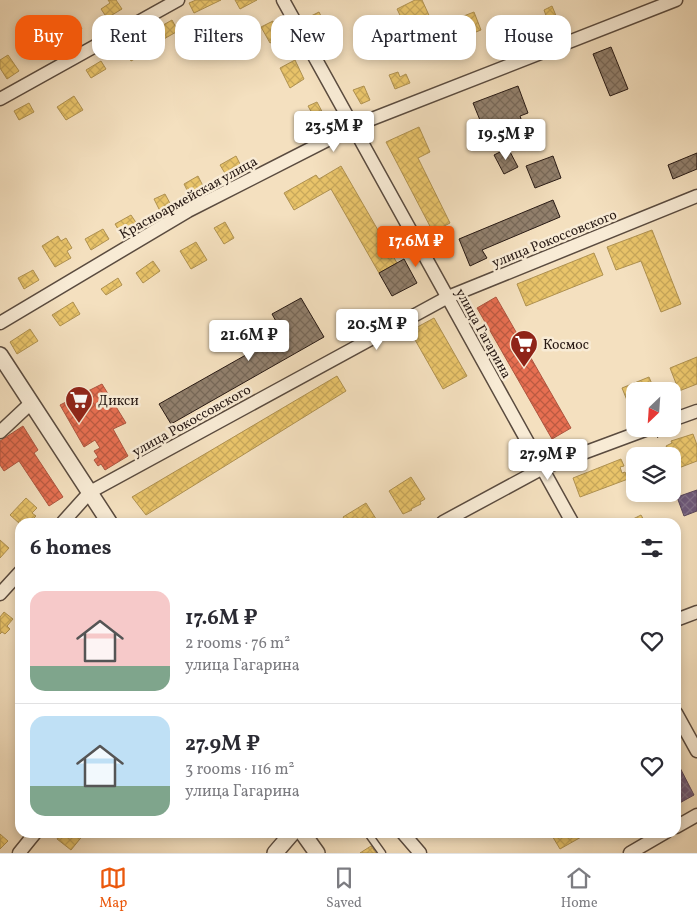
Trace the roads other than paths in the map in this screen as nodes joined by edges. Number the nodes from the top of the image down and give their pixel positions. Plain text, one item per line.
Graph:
1 (178, 0) edge
2 (283, 0) edge
3 (676, 0) edge
4 (0, 99) edge
5 (352, 128) junction
6 (697, 196) edge
7 (448, 297) junction
8 (0, 323) edge
9 (0, 355) edge
10 (31, 402) junction
11 (697, 411) edge
12 (681, 417) edge
13 (0, 432) edge
14 (626, 437) edge
15 (543, 468) junction
16 (90, 492) junction
17 (67, 518) edge
18 (106, 518) edge
19 (449, 518) edge
20 (570, 518) edge
21 (15, 578) edge
22 (0, 594) edge
23 (697, 612) edge
24 (681, 618) edge
25 (681, 722) edge
26 (697, 751) edge
27 (697, 815) edge
28 (681, 824) edge
29 (31, 838) edge
30 (287, 838) edge
31 (306, 838) edge
32 (371, 838) edge
33 (407, 838) edge
34 (656, 838) edge
35 (18, 853) edge
36 (275, 853) edge
37 (317, 853) edge
38 (382, 853) edge
39 (420, 853) edge
40 (630, 853) edge

1 - 4 street
2 - 5 street, улица Гагарина
3 - 5 street, Красноармейская улица
5 - 7 street, улица Гагарина
5 - 8 street, Красноармейская улица
6 - 7 street, улица Рокоссовского
7 - 15 street, улица Гагарина
7 - 16 street, улица Рокоссовского
9 - 10 street
10 - 13 street
10 - 16 street
11 - 12 street
14 - 15 street
15 - 19 street
15 - 20 street, улица Гагарина
16 - 17 street, улица Рокоссовского
16 - 18 street
21 - 22 street
23 - 24 street
25 - 26 street
27 - 28 street
29 - 35 street
30 - 36 street
31 - 37 street
32 - 38 lane
33 - 39 street
34 - 40 street

